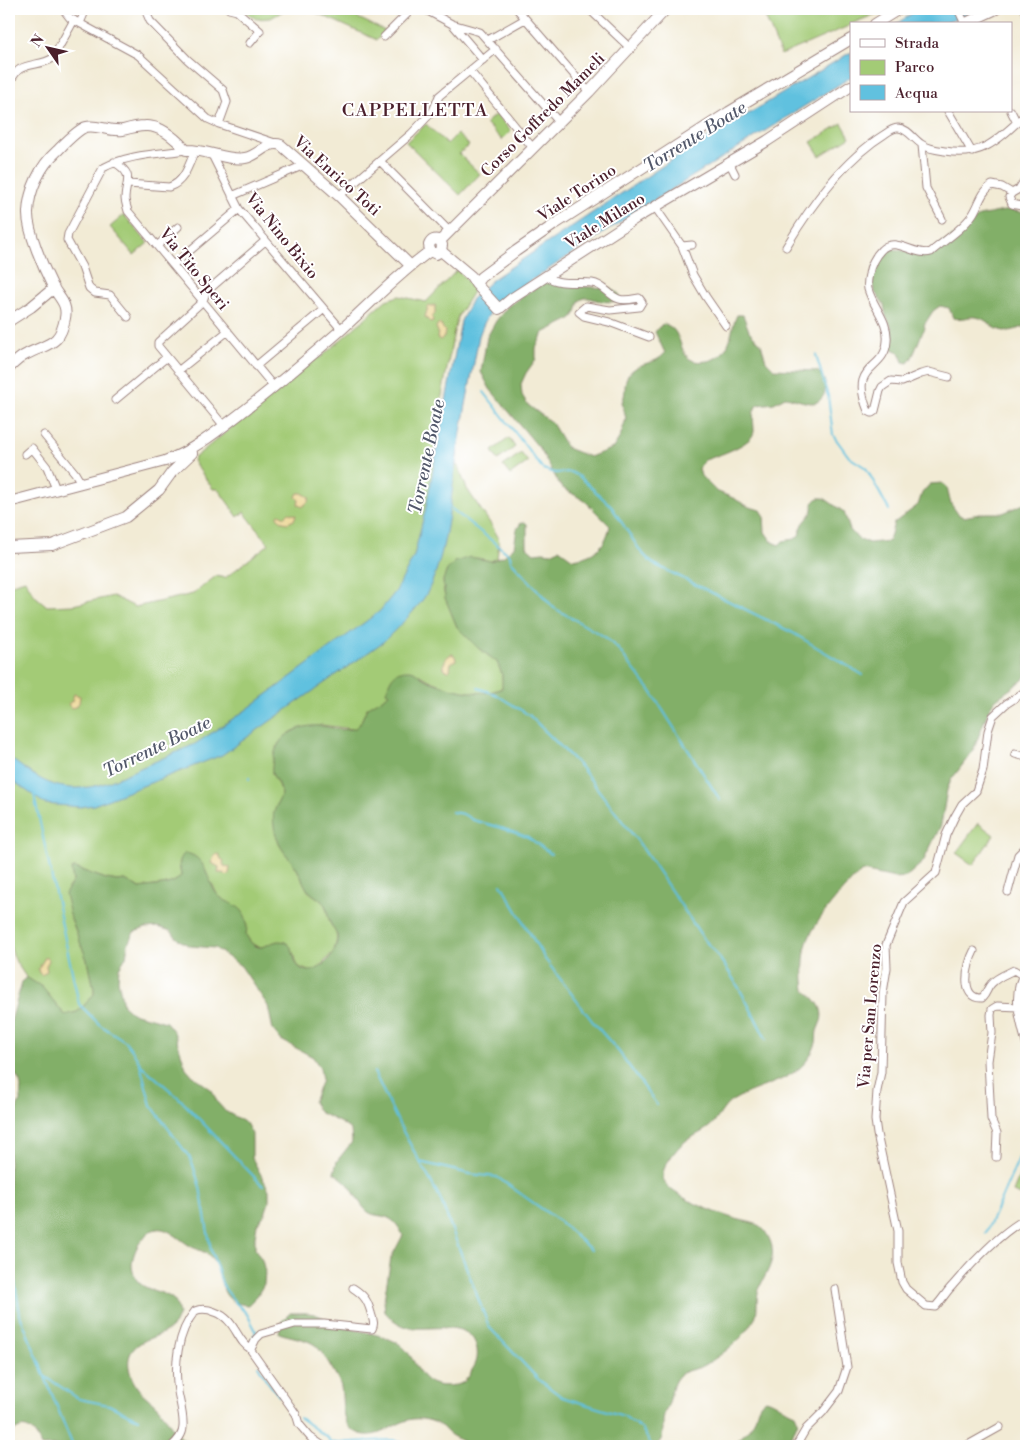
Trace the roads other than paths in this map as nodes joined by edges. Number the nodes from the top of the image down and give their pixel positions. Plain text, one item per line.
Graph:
1 (63, 9) edge
2 (86, 9) edge
3 (148, 9) edge
4 (229, 9) edge
5 (412, 9) edge
6 (424, 9) edge
7 (517, 9) edge
8 (588, 9) edge
9 (665, 9) edge
10 (899, 9) edge
11 (958, 9) edge
12 (996, 9) edge
13 (1024, 9) edge
14 (1026, 13) edge
15 (525, 19) junction
16 (77, 22) junction
17 (878, 22) edge
18 (964, 22) edge
19 (966, 22) edge
20 (452, 24) junction
21 (384, 36) dead end
22 (488, 40) junction
23 (850, 40) edge
24 (250, 43) dead end
25 (630, 48) junction
26 (496, 49) junction
27 (483, 60) junction
28 (470, 71) junction
29 (9, 82) edge
30 (850, 87) edge
31 (589, 92) junction
32 (949, 112) edge
33 (1011, 112) edge
34 (1026, 114) edge
35 (559, 122) junction
36 (219, 124) junction
37 (1017, 124) junction
38 (275, 143) junction
39 (922, 145) junction
40 (533, 148) junction
41 (191, 150) junction
42 (972, 152) junction
43 (211, 153) junction
44 (380, 161) junction
45 (114, 162) junction
46 (729, 162) junction
47 (304, 165) junction
48 (735, 174) dead end
49 (1026, 178) edge
50 (128, 184) junction
51 (1012, 193) junction
52 (232, 196) junction
53 (339, 196) junction
54 (654, 207) junction
55 (1026, 207) edge
56 (239, 209) junction
57 (942, 218) dead end
58 (178, 227) dead end
59 (450, 231) junction
60 (265, 241) junction
61 (158, 245) junction
62 (692, 245) dead end
63 (440, 246) junction
64 (682, 246) junction
65 (786, 247) dead end
66 (173, 265) junction
67 (410, 266) junction
68 (546, 276) junction
69 (476, 284) junction
70 (54, 288) junction
71 (203, 301) junction
72 (324, 309) junction
73 (128, 316) dead end
74 (9, 321) edge
75 (726, 326) dead end
76 (341, 329) junction
77 (228, 331) junction
78 (649, 337) dead end
79 (167, 357) junction
80 (256, 366) junction
81 (9, 368) edge
82 (178, 370) junction
83 (949, 377) dead end
84 (274, 387) junction
85 (115, 400) dead end
86 (224, 426) junction
87 (44, 435) dead end
88 (201, 443) junction
89 (25, 454) dead end
90 (165, 461) junction
91 (172, 472) junction
92 (81, 483) junction
93 (56, 489) junction
94 (9, 502) edge
95 (9, 547) edge
96 (1026, 691) edge
97 (1015, 754) dead end
98 (1026, 756) edge
99 (1026, 847) edge
100 (1008, 892) dead end
101 (974, 951) dead end
102 (1024, 972) edge
103 (1018, 1006) junction
104 (1026, 1043) edge
105 (996, 1157) dead end
106 (1026, 1219) edge
107 (353, 1288) dead end
108 (835, 1289) dead end
109 (250, 1349) junction
110 (1000, 1427) dead end
111 (172, 1446) edge
112 (323, 1446) edge
113 (796, 1446) edge
114 (966, 1446) edge

1 - 16 street, Via Enrico Toti
2 - 16 street
3 - 36 street
4 - 24 street
5 - 21 street
6 - 20 street
7 - 15 street
8 - 25 street
9 - 25 street, Corso Goffredo Mameli
10 - 17 street
11 - 18 street
12 - 19 street
13 - 14 street
15 - 22 street
15 - 31 street
16 - 29 street
16 - 36 street, Via Enrico Toti
20 - 22 street
20 - 27 street
22 - 26 street
23 - 69 street, Viale Torino
25 - 31 street, Corso Goffredo Mameli
26 - 27 street
26 - 35 street
27 - 28 street
28 - 40 street
28 - 44 street
30 - 46 street, Viale Milano
31 - 35 street, Corso Goffredo Mameli
32 - 42 street
33 - 37 street
34 - 37 street
35 - 40 street, Corso Goffredo Mameli
36 - 38 street, Via Enrico Toti
37 - 42 street
38 - 43 street
38 - 47 street, Via Enrico Toti
39 - 42 street
39 - 57 street
39 - 65 street
40 - 59 street, Corso Goffredo Mameli
41 - 43 street
41 - 45 street
41 - 50 street
41 - 70 street
43 - 52 street, Via Nino Bixio
44 - 53 street
44 - 59 street
45 - 50 street
45 - 73 street
46 - 48 street
46 - 54 street, Viale Milano
47 - 52 street
47 - 53 street, Via Enrico Toti
49 - 51 street
50 - 61 street, Via Tito Speri
51 - 55 street
51 - 83 street
52 - 56 street, Via Nino Bixio
53 - 67 street, Via Enrico Toti
54 - 64 street
54 - 68 street, Viale Milano
56 - 60 street, Via Nino Bixio
56 - 66 street
58 - 61 street
59 - 63 street, Corso Goffredo Mameli
60 - 71 street
60 - 72 street, Via Nino Bixio
61 - 66 street, Via Tito Speri
62 - 64 street
63 - 67 street
63 - 69 street
64 - 75 street
66 - 71 street, Via Tito Speri
67 - 76 street
68 - 69 street, Viale Milano
68 - 78 street
70 - 74 street
70 - 81 street
71 - 77 street, Via Tito Speri
71 - 79 street
72 - 76 street, Via Nino Bixio
72 - 80 street
76 - 84 street
77 - 80 street, Via Tito Speri
77 - 82 street
79 - 82 street
79 - 85 street
80 - 84 street, Via Tito Speri
82 - 86 street
84 - 86 street
86 - 88 street
87 - 92 street
88 - 90 street
88 - 91 street
89 - 93 street
90 - 91 street
90 - 92 street
91 - 95 street
92 - 93 street
93 - 94 street
96 - 106 street, Via per San Lorenzo
97 - 98 street
99 - 100 street
101 - 102 street
102 - 103 street
103 - 104 street
103 - 105 street
107 - 109 street
108 - 113 street
109 - 111 street
109 - 112 street
110 - 114 street

